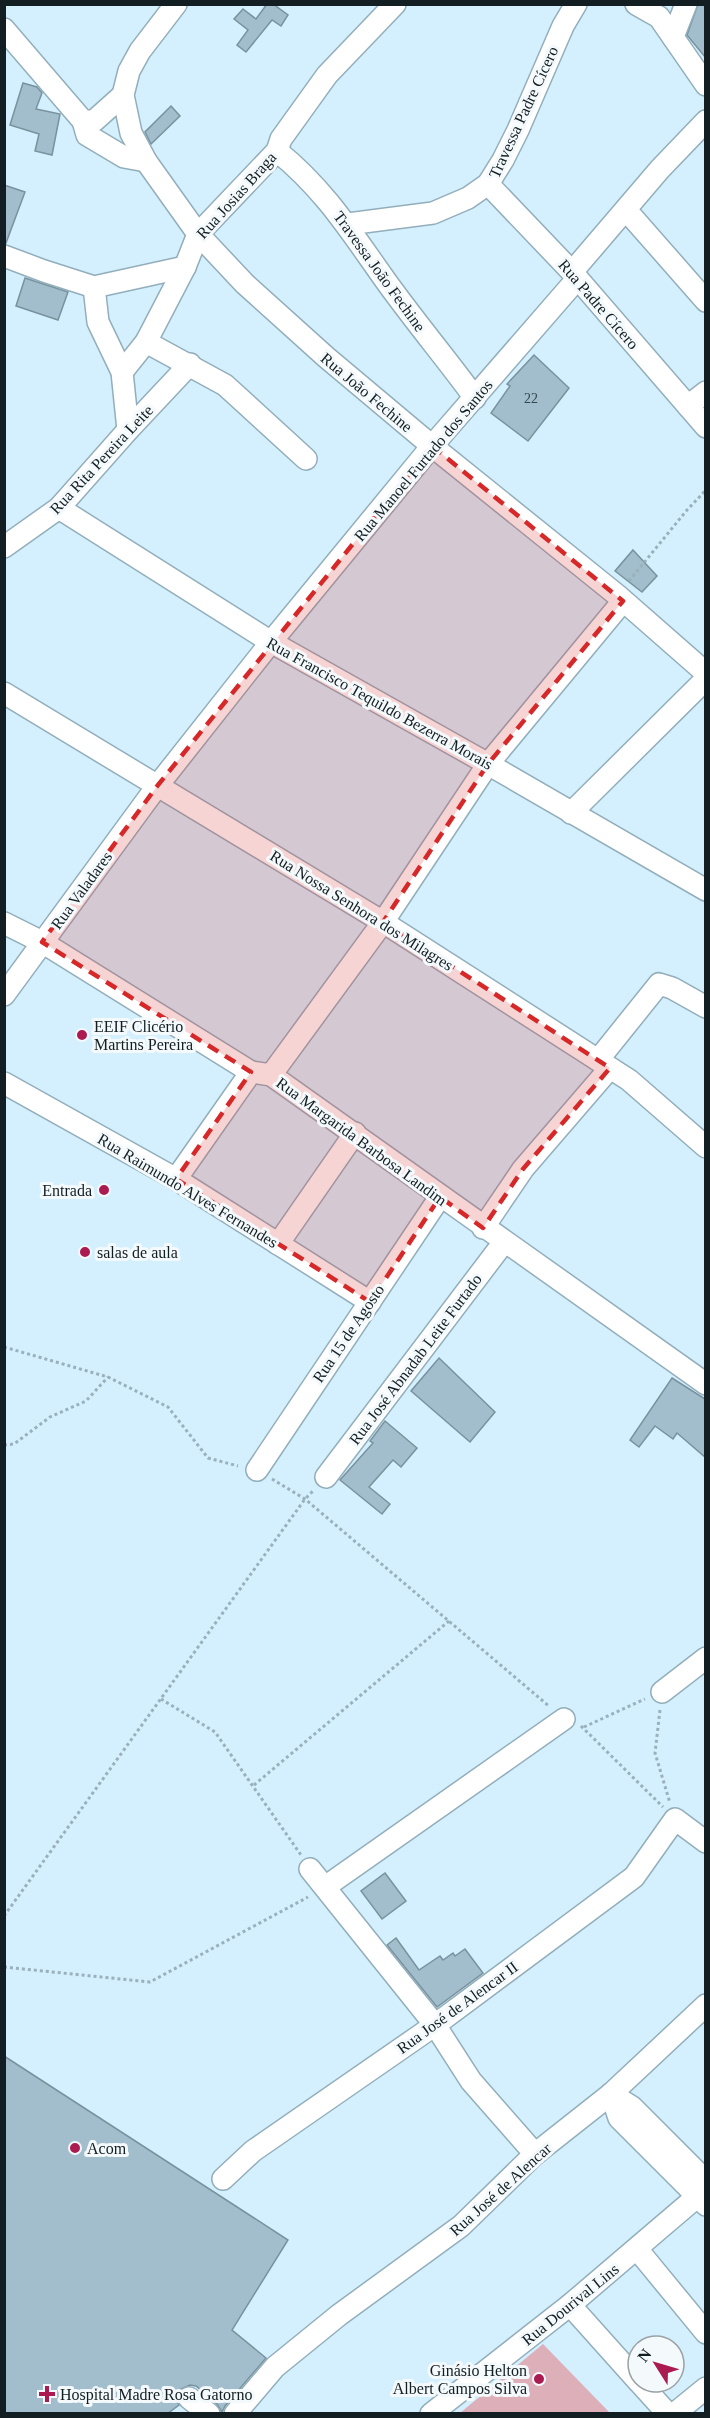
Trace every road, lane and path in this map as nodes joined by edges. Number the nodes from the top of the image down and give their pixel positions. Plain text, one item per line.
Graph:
1 (176, 4) edge
2 (395, 4) edge
3 (576, 4) edge
4 (636, 4) edge
5 (686, 4) edge
6 (4, 29) edge
7 (673, 37) junction
8 (705, 85) edge
9 (123, 95) junction
10 (705, 120) edge
11 (83, 121) junction
12 (277, 151) junction
13 (146, 161) junction
14 (488, 184) junction
15 (626, 210) junction
16 (348, 224) junction
17 (198, 234) junction
18 (4, 256) edge
19 (185, 267) junction
20 (575, 275) junction
21 (94, 287) junction
22 (705, 301) edge
23 (147, 342) junction
24 (190, 364) junction
25 (122, 372) junction
26 (705, 392) edge
27 (475, 398) junction
28 (688, 406) junction
29 (705, 427) edge
30 (128, 430) junction
31 (432, 446) junction
32 (306, 459) dead end
33 (705, 490) edge
34 (59, 508) junction
35 (4, 547) edge
36 (620, 598) junction
37 (271, 642) junction
38 (705, 673) edge
39 (705, 678) edge
40 (4, 693) edge
41 (488, 764) junction
42 (158, 785) junction
43 (571, 813) junction
44 (705, 890) edge
45 (383, 922) junction
46 (4, 923) edge
47 (42, 942) junction
48 (4, 995) edge
49 (705, 1007) edge
50 (604, 1064) junction
51 (261, 1073) junction
52 (4, 1083) edge
53 (355, 1133) junction
54 (705, 1147) edge
55 (176, 1179) junction
56 (440, 1197) junction
57 (483, 1228) junction
58 (504, 1242) junction
59 (278, 1244) junction
60 (370, 1302) junction
61 (4, 1347) edge
62 (108, 1377) junction
63 (705, 1384) edge
64 (4, 1445) edge
65 (257, 1470) junction
66 (326, 1477) joint
67 (305, 1499) junction
68 (449, 1621) junction
69 (705, 1658) edge
70 (662, 1692) junction
71 (161, 1699) junction
72 (564, 1719) junction
73 (584, 1727) junction
74 (254, 1785) junction
75 (675, 1819) junction
76 (705, 1842) edge
77 (310, 1869) joint
78 (325, 1887) junction
79 (4, 1916) edge
80 (4, 1967) edge
81 (705, 2004) edge
82 (435, 2025) junction
83 (611, 2094) junction
84 (535, 2154) junction
85 (223, 2180) dead end
86 (703, 2193) edge
87 (637, 2249) junction
88 (570, 2306) junction
89 (705, 2333) edge
90 (626, 2367) edge
91 (705, 2388) edge
92 (650, 2394) edge
93 (189, 2398) dead end
94 (209, 2414) edge
95 (235, 2414) edge
96 (431, 2414) edge
97 (668, 2414) edge
98 (674, 2414) edge

1 - 9 street, Rua João Fechine
2 - 12 street, Rua Josias Braga
3 - 14 street, Travessa Padre Cícero
4 - 7 street
5 - 7 street
6 - 11 street
7 - 8 street
9 - 11 street
9 - 13 street, Rua João Fechine
10 - 15 street, Rua Manoel Furtado dos Santos
11 - 13 street
12 - 16 street, Travessa João Fechine
12 - 17 street, Rua Josias Braga
13 - 17 street, Rua João Fechine
14 - 16 street, Travessa Padre Cícero
14 - 20 street, Rua Padre Cícero
15 - 20 street, Rua Manoel Furtado dos Santos
15 - 22 street
16 - 27 street, Travessa João Fechine
17 - 19 street, Rua Josias Braga
17 - 31 street, Rua João Fechine
18 - 21 street
19 - 21 street
19 - 23 street, Rua Josias Braga
20 - 27 street, Rua Manoel Furtado dos Santos
20 - 28 street, Rua Padre Cícero
21 - 25 street
23 - 24 street
23 - 25 street, Rua Josias Braga
24 - 30 street, Rua Rita Pereira Leite
24 - 32 street
25 - 30 street
26 - 28 street
27 - 31 street, Rua Manoel Furtado dos Santos
28 - 29 street, Rua Padre Cícero
30 - 34 street, Rua Rita Pereira Leite
31 - 36 street, Rua João Fechine
31 - 37 street, Rua Manoel Furtado dos Santos
33 - 36 path
34 - 35 street, Rua Rita Pereira Leite
34 - 37 street, Rua Francisco Tequildo Bezerra Morais
36 - 38 street, Rua João Fechine
36 - 41 street
37 - 41 street, Rua Francisco Tequildo Bezerra Morais
37 - 42 street, Rua Manoel Furtado dos Santos
39 - 43 street
40 - 42 street, Rua Nossa Senhora dos Milagres
41 - 43 street, Rua Francisco Tequildo Bezerra Morais
41 - 45 street
42 - 45 street, Rua Nossa Senhora dos Milagres
42 - 47 street, Rua Valadares
43 - 44 street, Rua Francisco Tequildo Bezerra Morais
45 - 50 street, Rua Nossa Senhora dos Milagres
45 - 51 street
46 - 47 street, Rua Margarida Barbosa Landim
47 - 48 street, Rua Valadares
47 - 51 street, Rua Margarida Barbosa Landim
49 - 50 street
50 - 54 street, Rua Nossa Senhora dos Milagres
50 - 57 street
51 - 53 street, Rua Margarida Barbosa Landim
51 - 55 street
52 - 55 street, Rua Raimundo Alves Fernandes
53 - 56 street, Rua Margarida Barbosa Landim
53 - 59 street
55 - 59 street, Rua Raimundo Alves Fernandes
56 - 57 street, Rua Margarida Barbosa Landim
56 - 60 street, Rua 15 de Agosto
57 - 58 street, Rua Margarida Barbosa Landim
58 - 63 street, Rua Margarida Barbosa Landim
58 - 66 street, Rua José Abnadab Leite Furtado
59 - 60 street, Rua Raimundo Alves Fernandes
60 - 65 street, Rua 15 de Agosto
61 - 62 path
62 - 64 path
62 - 65 path
65 - 67 path
66 - 67 path
67 - 68 path
67 - 71 path
68 - 72 path
68 - 74 path
69 - 70 street
70 - 73 path
70 - 75 path
71 - 74 path
71 - 79 path
72 - 73 path
72 - 78 street
73 - 75 path
74 - 77 path
75 - 76 street
75 - 82 street, Rua José de Alencar II
77 - 78 street
78 - 80 path
78 - 82 street
81 - 83 street, Rua José de Alencar
82 - 84 street
82 - 85 street, Rua José de Alencar II
83 - 84 street, Rua José de Alencar
83 - 86 street
84 - 95 street, Rua José de Alencar
86 - 87 street, Rua Dourival Lins
87 - 88 street, Rua Dourival Lins
87 - 89 street
88 - 90 street
88 - 96 street, Rua Dourival Lins
91 - 98 street
92 - 97 street
93 - 94 street

